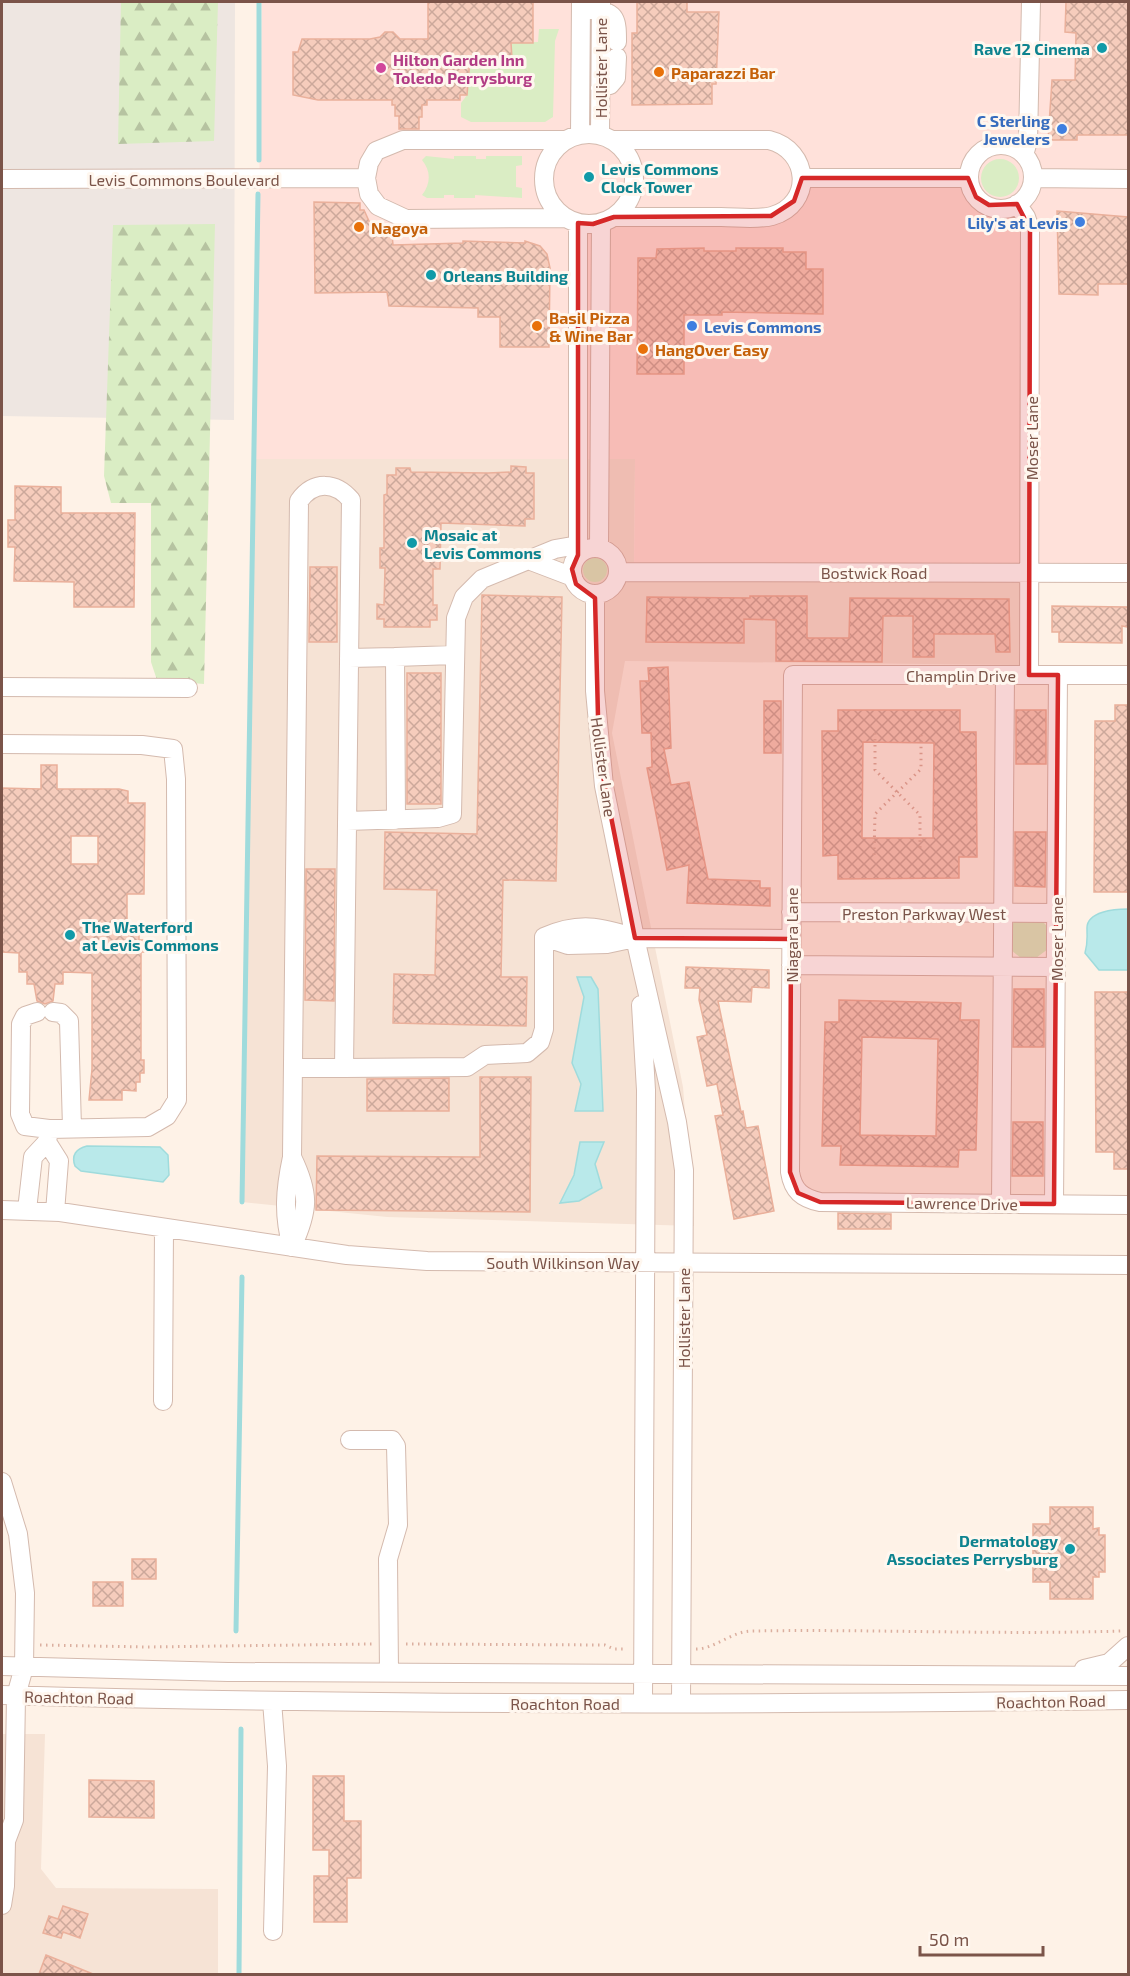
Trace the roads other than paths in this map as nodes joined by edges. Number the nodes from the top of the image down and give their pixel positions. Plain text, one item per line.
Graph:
1 (1031, 2) edge
2 (581, 6) edge
3 (601, 6) edge
4 (600, 88) junction
5 (573, 137) junction
6 (606, 137) junction
7 (1024, 154) junction
8 (366, 178) junction
9 (802, 178) junction
10 (968, 178) junction
11 (1034, 178) junction
12 (2, 179) edge
13 (1128, 179) edge
14 (1017, 204) junction
15 (572, 220) junction
16 (608, 220) junction
17 (599, 548) junction
18 (578, 550) junction
19 (531, 561) junction
20 (619, 572) junction
21 (1030, 573) junction
22 (1128, 573) edge
23 (573, 577) junction
24 (595, 595) junction
25 (454, 655) junction
26 (395, 657) junction
27 (349, 658) junction
28 (793, 675) joint
29 (1005, 675) junction
30 (1029, 675) junction
31 (1058, 675) junction
32 (1128, 675) edge
33 (2, 687) edge
34 (188, 688) dead end
35 (2, 744) edge
36 (396, 819) junction
37 (347, 821) junction
38 (791, 912) junction
39 (1003, 913) junction
40 (1056, 913) junction
41 (635, 938) junction
42 (791, 939) junction
43 (791, 965) junction
44 (1003, 967) junction
45 (1056, 967) junction
46 (293, 1068) junction
47 (344, 1068) junction
48 (72, 1128) junction
49 (48, 1136) junction
50 (798, 1193) joint
51 (1001, 1203) junction
52 (1054, 1204) junction
53 (1128, 1204) edge
54 (2, 1210) edge
55 (27, 1210) junction
56 (55, 1212) junction
57 (164, 1228) junction
58 (292, 1248) junction
59 (646, 1263) junction
60 (684, 1263) junction
61 (1128, 1264) edge
62 (163, 1401) dead end
63 (350, 1440) dead end
64 (2, 1482) edge
65 (1126, 1638) edge
66 (2, 1666) edge
67 (389, 1673) junction
68 (644, 1674) junction
69 (681, 1674) junction
70 (1058, 1676) junction
71 (1128, 1676) edge
72 (15, 1685) edge
73 (1128, 1700) edge
74 (272, 1701) junction
75 (644, 1703) junction
76 (681, 1703) junction
77 (4, 1836) edge
78 (2, 1905) edge
79 (273, 1931) dead end

1 - 7 street
2 - 3 street
2 - 5 street, Hollister Lane
3 - 4 street, Hollister Lane
3 - 4 street
4 - 6 street, Hollister Lane
5 - 6 street
5 - 8 street
5 - 15 street
6 - 9 street
6 - 16 street
7 - 10 street
7 - 11 street
8 - 12 street, Levis Commons Boulevard
8 - 15 street
9 - 10 street
9 - 16 street
10 - 14 street
11 - 13 street
11 - 14 street
14 - 21 street, Moser Lane
15 - 16 street
15 - 18 street
16 - 17 street
17 - 18 street
17 - 20 street
18 - 19 street
18 - 23 street
19 - 23 street
19 - 25 street
20 - 21 street, Bostwick Road
20 - 24 street
21 - 22 street, Bostwick Road
21 - 30 street, Moser Lane
23 - 24 street
24 - 41 street, Hollister Lane
25 - 26 street
25 - 36 street
26 - 27 street
26 - 36 street
27 - 37 street
27 - 46 street
28 - 29 street, Champlin Drive
28 - 38 street, Niagara Lane
29 - 30 street, Champlin Drive
29 - 39 street
30 - 31 street, Champlin Drive
31 - 32 street, Champlin Drive
31 - 40 street, Moser Lane
33 - 34 street
35 - 48 street
36 - 37 street
37 - 47 street
38 - 39 street, Preston Parkway West
38 - 42 street, Niagara Lane
39 - 40 street, Preston Parkway West
39 - 44 street
40 - 45 street, Moser Lane
41 - 42 street
41 - 47 street
41 - 59 street, Hollister Lane
41 - 60 street, Hollister Lane
42 - 43 street, Niagara Lane
43 - 44 street
43 - 50 street, Niagara Lane
44 - 45 street
44 - 51 street
45 - 52 street, Moser Lane
46 - 47 street
46 - 58 street
48 - 49 street
48 - 49 street
49 - 55 street
49 - 56 street
50 - 51 street, Lawrence Drive
51 - 52 street, Lawrence Drive
52 - 53 street, Lawrence Drive
54 - 55 street, South Wilkinson Way
55 - 56 street, South Wilkinson Way
56 - 57 street, South Wilkinson Way
57 - 58 street, South Wilkinson Way
57 - 62 street
58 - 59 street, South Wilkinson Way
59 - 60 street, South Wilkinson Way
59 - 68 street, Hollister Lane
60 - 61 street, South Wilkinson Way
60 - 69 street, Hollister Lane
63 - 67 street
64 - 72 street
65 - 70 street
66 - 72 street, Roachton Road
67 - 68 street, Roachton Road
67 - 72 street, Roachton Road
68 - 69 street, Roachton Road
68 - 75 street, Hollister Lane
69 - 70 street, Roachton Road
69 - 76 street, Hollister Lane
70 - 71 street, Roachton Road
72 - 74 street, Roachton Road
72 - 77 street
73 - 76 street, Roachton Road
74 - 75 street, Roachton Road
74 - 79 street
75 - 76 street, Roachton Road
77 - 78 street

